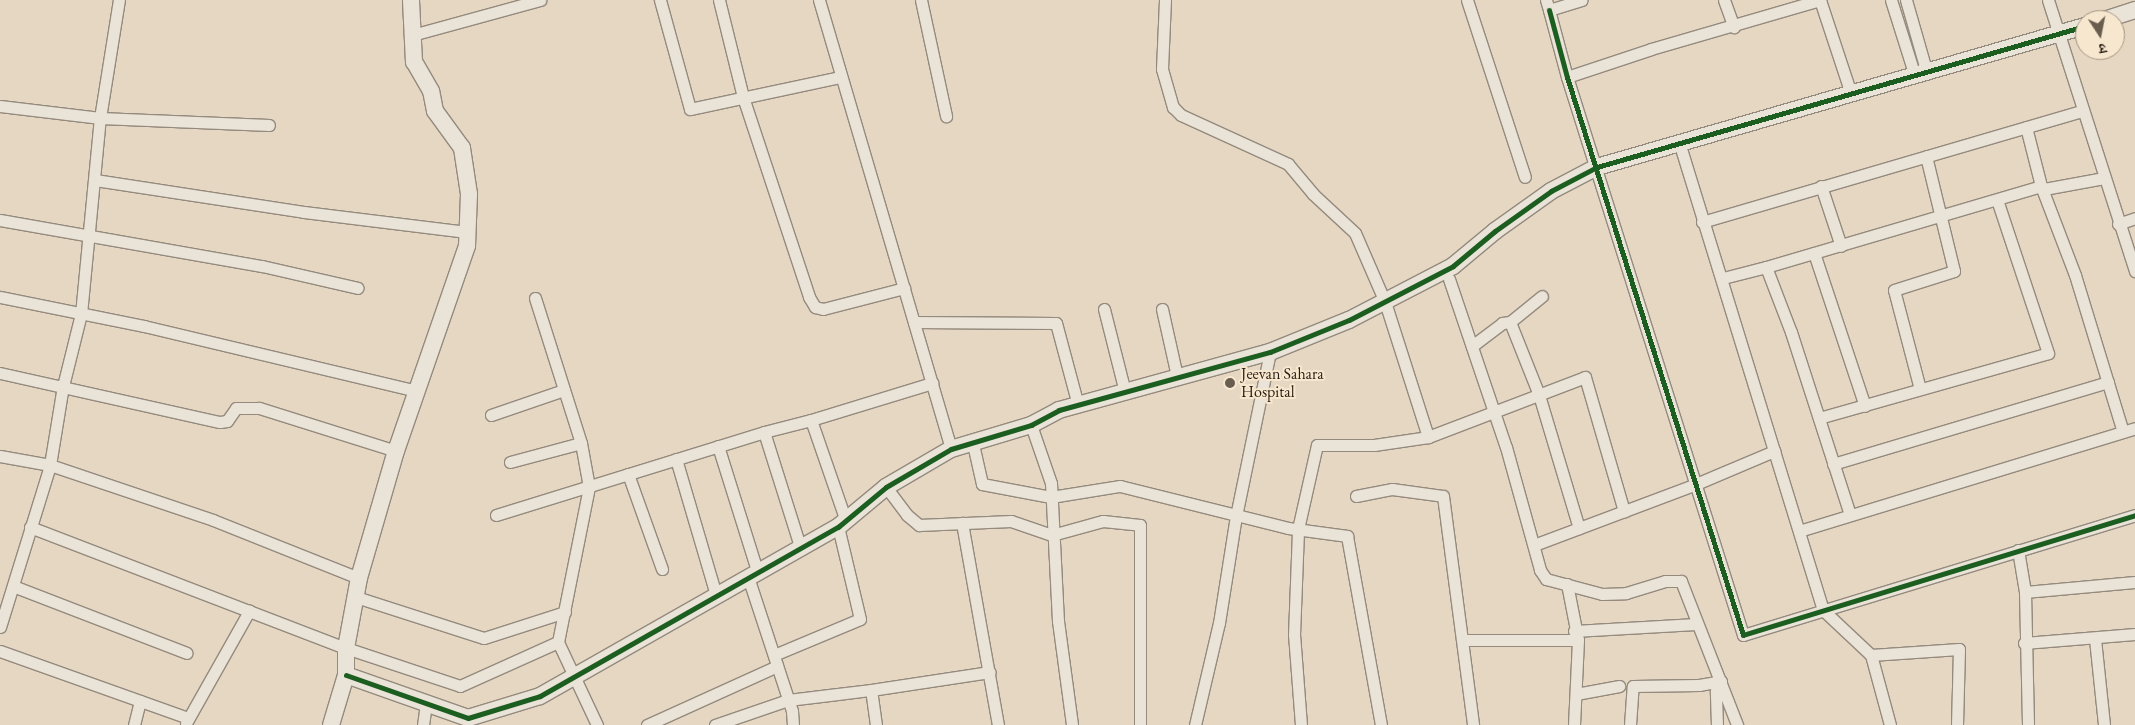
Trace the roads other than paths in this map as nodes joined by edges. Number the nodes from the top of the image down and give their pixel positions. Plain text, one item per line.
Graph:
1 (119, 0) edge
2 (411, 0) edge
3 (540, 0) edge
4 (660, 0) edge
5 (719, 0) edge
6 (819, 0) edge
7 (921, 0) edge
8 (1165, 0) edge
9 (1467, 0) edge
10 (1581, 0) edge
11 (1724, 0) edge
12 (1820, 0) edge
13 (1892, 0) edge
14 (1906, 0) edge
15 (2048, 0) edge
16 (1548, 5) edge
17 (1734, 27) junction
18 (2075, 29) edge
19 (412, 35) junction
20 (2058, 35) junction
21 (1921, 75) junction
22 (840, 77) junction
23 (1567, 77) junction
24 (1851, 94) junction
25 (744, 97) junction
26 (0, 106) edge
27 (2081, 111) junction
28 (946, 116) dead end
29 (100, 118) junction
30 (269, 125) dead end
31 (2026, 127) junction
32 (1679, 142) junction
33 (1926, 156) junction
34 (1597, 167) junction
35 (1525, 178) dead end
36 (2104, 178) junction
37 (95, 180) junction
38 (1820, 186) junction
39 (2043, 187) junction
40 (1997, 200) junction
41 (1941, 215) junction
42 (2135, 218) edge
43 (0, 220) edge
44 (1702, 222) junction
45 (2118, 224) junction
46 (467, 232) junction
47 (88, 236) junction
48 (1842, 246) junction
49 (1814, 253) junction
50 (1766, 267) junction
51 (2135, 272) edge
52 (1723, 278) junction
53 (1449, 279) dead end
54 (358, 288) dead end
55 (904, 288) junction
56 (1542, 296) dead end
57 (0, 297) edge
58 (535, 298) dead end
59 (1385, 302) junction
60 (1104, 309) dead end
61 (1162, 309) dead end
62 (81, 314) junction
63 (914, 322) junction
64 (1510, 322) junction
65 (1472, 346) junction
66 (1270, 352) junction
67 (0, 373) edge
68 (1177, 376) junction
69 (2108, 382) junction
70 (932, 383) junction
71 (63, 386) junction
72 (1920, 389) junction
73 (564, 390) junction
74 (416, 391) junction
75 (1125, 392) junction
76 (1538, 395) junction
77 (1078, 405) junction
78 (1865, 406) junction
79 (1494, 412) junction
80 (491, 415) dead end
81 (1819, 418) junction
82 (811, 420) junction
83 (1031, 425) junction
84 (2135, 428) edge
85 (764, 432) junction
86 (2123, 432) junction
87 (1428, 437) junction
88 (581, 443) junction
89 (973, 444) junction
90 (718, 446) junction
91 (951, 449) junction
92 (396, 451) junction
93 (1774, 451) junction
94 (0, 456) edge
95 (676, 460) junction
96 (510, 462) dead end
97 (50, 464) junction
98 (1833, 464) junction
99 (628, 474) junction
100 (1696, 484) junction
101 (589, 487) junction
102 (886, 487) junction
103 (1356, 496) dead end
104 (1051, 497) junction
105 (1624, 511) junction
106 (496, 515) dead end
107 (1850, 515) junction
108 (2135, 515) edge
109 (1236, 516) junction
110 (962, 523) junction
111 (842, 524) junction
112 (30, 527) junction
113 (1579, 528) junction
114 (1298, 529) junction
115 (1799, 531) junction
116 (1052, 535) junction
117 (1534, 545) junction
118 (801, 549) junction
119 (2018, 550) junction
120 (662, 569) dead end
121 (753, 575) junction
122 (358, 578) junction
123 (2135, 582) edge
124 (1567, 584) junction
125 (13, 586) junction
126 (2025, 592) junction
127 (716, 595) junction
128 (356, 598) junction
129 (1823, 610) junction
130 (249, 611) junction
131 (565, 612) junction
132 (1696, 624) junction
133 (0, 627) edge
134 (2135, 634) edge
135 (1576, 636) junction
136 (2094, 639) junction
137 (1465, 640) junction
138 (558, 642) junction
139 (2024, 643) junction
140 (346, 648) junction
141 (0, 650) edge
142 (187, 653) dead end
143 (1871, 655) junction
144 (775, 660) junction
145 (990, 672) junction
146 (346, 675) junction
147 (576, 676) junction
148 (1721, 681) junction
149 (1619, 686) dead end
150 (871, 690) junction
151 (1576, 694) junction
152 (788, 700) junction
153 (140, 701) junction
154 (426, 703) junction
155 (187, 722) edge
156 (336, 723) edge
157 (593, 724) edge
158 (134, 725) edge
159 (423, 725) edge
160 (648, 725) edge
161 (715, 725) edge
162 (793, 725) edge
163 (876, 725) edge
164 (998, 725) edge
165 (1072, 725) edge
166 (1140, 725) edge
167 (1195, 725) edge
168 (1301, 725) edge
169 (1381, 725) edge
170 (1473, 725) edge
171 (1574, 725) edge
172 (1630, 725) edge
173 (1717, 725) edge
174 (1737, 725) edge
175 (1890, 725) edge
176 (1957, 725) edge
177 (2028, 725) edge
178 (2104, 725) edge

1 - 29 street
2 - 19 street
3 - 19 street
4 - 25 street
5 - 25 street
6 - 22 street
7 - 28 street
8 - 59 street
9 - 35 street
10 - 16 street
11 - 17 street
12 - 17 street
12 - 24 street
13 - 21 street
14 - 21 street
15 - 20 street
16 - 23 street
17 - 23 street
18 - 20 street
19 - 46 street
20 - 21 street
20 - 27 street
21 - 24 street
22 - 25 street
22 - 55 street
23 - 34 street
24 - 32 street
25 - 55 street
26 - 29 street
27 - 31 street
27 - 36 street
29 - 30 street
29 - 37 street
31 - 33 street
31 - 39 street
32 - 34 street
32 - 44 street
33 - 38 street
33 - 41 street
34 - 59 street
34 - 100 street
36 - 39 street
36 - 45 street
37 - 46 street
37 - 47 street
38 - 44 street
38 - 48 street
39 - 40 street
39 - 69 street
40 - 41 street
40 - 72 street
41 - 48 street
41 - 72 street
42 - 45 street
43 - 47 street
44 - 52 street
45 - 51 street
46 - 74 street
47 - 54 street
47 - 62 street
48 - 49 street
49 - 50 street
49 - 78 street
50 - 52 street
50 - 81 street
52 - 93 street
53 - 65 street
55 - 63 street
56 - 64 street
57 - 62 street
58 - 73 street
59 - 66 street
59 - 87 street
60 - 75 street
61 - 68 street
62 - 71 street
62 - 74 street
63 - 70 street
63 - 77 street
64 - 65 street
64 - 76 street
65 - 79 street
66 - 68 street
66 - 109 street
67 - 71 street
68 - 75 street
69 - 86 street
69 - 98 street
70 - 82 street
70 - 91 street
71 - 92 street
71 - 97 street
72 - 78 street
73 - 80 street
73 - 88 street
74 - 92 street
75 - 77 street
76 - 79 street
76 - 105 street
76 - 113 street
77 - 83 street
78 - 81 street
79 - 87 street
79 - 117 street
81 - 98 street
82 - 85 street
82 - 111 street
83 - 89 street
83 - 104 street
84 - 86 street
85 - 90 street
85 - 118 street
86 - 107 street
87 - 114 street
88 - 96 street
88 - 101 street
89 - 91 street
89 - 104 street
90 - 95 street
90 - 121 street
91 - 102 street
92 - 122 street
93 - 100 street
93 - 115 street
94 - 97 street
95 - 99 street
95 - 127 street
97 - 112 street
97 - 122 street
98 - 107 street
99 - 101 street
99 - 120 street
100 - 105 street
100 - 129 street
101 - 106 street
101 - 131 street
102 - 110 street
102 - 111 street
103 - 137 street
104 - 109 street
104 - 116 street
105 - 113 street
107 - 115 street
108 - 119 street
109 - 114 street
109 - 167 street
110 - 116 street
110 - 145 street
111 - 118 street
111 - 144 street
112 - 125 street
112 - 130 street
113 - 117 street
114 - 168 street
114 - 169 street
115 - 129 street
116 - 165 street
116 - 166 street
117 - 124 street
118 - 121 street
119 - 126 street
119 - 129 street
121 - 127 street
121 - 144 street
122 - 128 street
123 - 126 street
124 - 132 street
124 - 135 street
125 - 133 street
125 - 142 street
126 - 139 street
127 - 147 street
128 - 131 street
128 - 140 street
129 - 143 street
130 - 140 street
130 - 155 street
131 - 138 street
132 - 135 street
132 - 148 street
134 - 136 street
135 - 137 street
135 - 151 street
136 - 139 street
136 - 178 street
137 - 170 street
138 - 140 street
138 - 147 street
139 - 177 street
140 - 146 street
141 - 153 street
143 - 175 street
143 - 176 street
144 - 152 street
144 - 160 street
145 - 150 street
145 - 164 street
146 - 154 street
146 - 156 street
147 - 154 street
147 - 157 street
148 - 172 street
148 - 173 street
148 - 174 street
149 - 151 street
150 - 152 street
150 - 163 street
151 - 171 street
152 - 161 street
152 - 162 street
153 - 155 street
153 - 158 street
154 - 159 street

